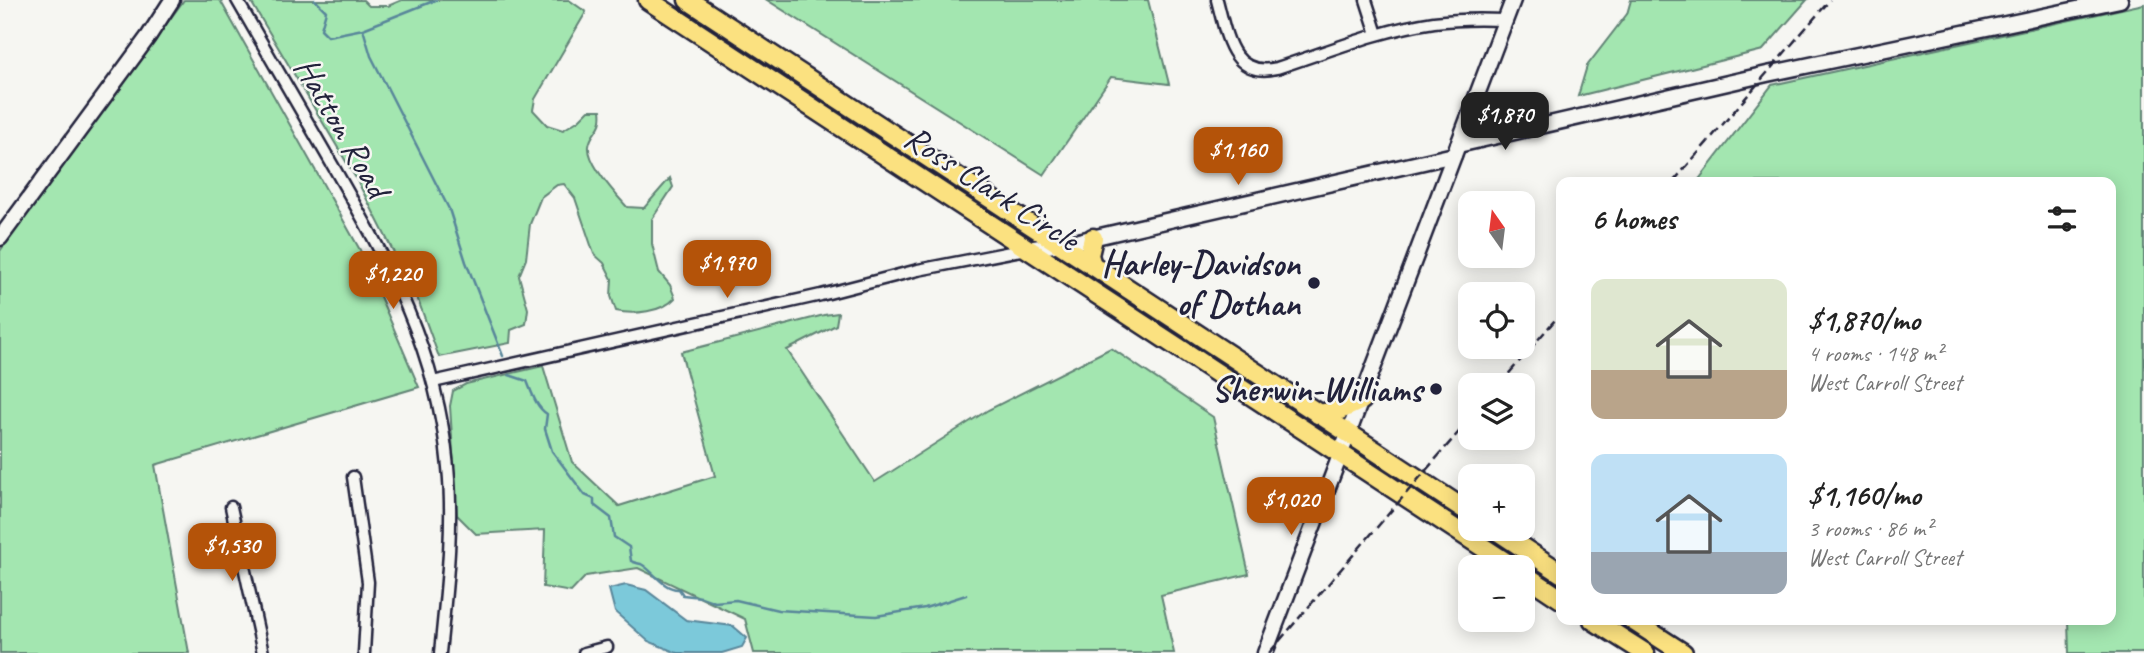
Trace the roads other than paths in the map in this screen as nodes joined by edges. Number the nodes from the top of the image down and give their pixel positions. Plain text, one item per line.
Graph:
1 (172, 0) edge
2 (237, 0) edge
3 (648, 0) edge
4 (688, 0) edge
5 (1217, 0) edge
6 (1366, 0) edge
7 (1513, 0) edge
8 (2120, 0) edge
9 (1505, 20) junction
10 (736, 32) junction
11 (1377, 34) junction
12 (725, 51) junction
13 (1456, 150) junction
14 (0, 238) edge
15 (1093, 238) junction
16 (1061, 244) junction
17 (1027, 248) junction
18 (1092, 265) junction
19 (1150, 303) junction
20 (1138, 321) junction
21 (1262, 377) junction
22 (433, 382) junction
23 (1251, 395) junction
24 (1362, 400) junction
25 (1318, 414) junction
26 (1348, 433) junction
27 (1339, 454) junction
28 (353, 477) dead end
29 (1458, 505) edge
30 (231, 507) dead end
31 (1513, 541) edge
32 (1495, 555) edge
33 (1556, 570) edge
34 (1535, 581) edge
35 (1556, 595) edge
36 (1621, 626) edge
37 (607, 647) dead end
38 (262, 653) edge
39 (363, 653) edge
40 (440, 653) edge
41 (584, 653) edge
42 (1265, 653) edge
43 (1644, 653) edge
44 (1684, 653) edge

1 - 14 street
2 - 22 street, Hatton Road
3 - 12 highway, Ross Clark Circle
4 - 10 highway, Ross Clark Circle
5 - 11 street
6 - 11 street
7 - 9 street
8 - 13 street
9 - 11 street
9 - 13 street
10 - 12 highway
10 - 16 highway, Ross Clark Circle
12 - 17 highway, Ross Clark Circle
13 - 15 street
13 - 24 street
15 - 16 street
15 - 18 highway
16 - 17 street
16 - 18 highway, Ross Clark Circle
17 - 20 highway, Ross Clark Circle
17 - 22 street
18 - 19 highway, Ross Clark Circle
19 - 20 highway
19 - 21 highway, Ross Clark Circle
20 - 23 highway, Ross Clark Circle
21 - 23 highway
21 - 25 highway, Ross Clark Circle
22 - 40 street, Hatton Road
23 - 27 highway, Ross Clark Circle
24 - 25 highway
24 - 26 street
25 - 26 highway, Ross Clark Circle
26 - 27 street
26 - 29 highway, Ross Clark Circle
27 - 32 highway, Ross Clark Circle
27 - 42 street
28 - 39 street
30 - 38 street
31 - 33 highway
34 - 35 highway
36 - 43 highway
36 - 44 highway
37 - 41 street

